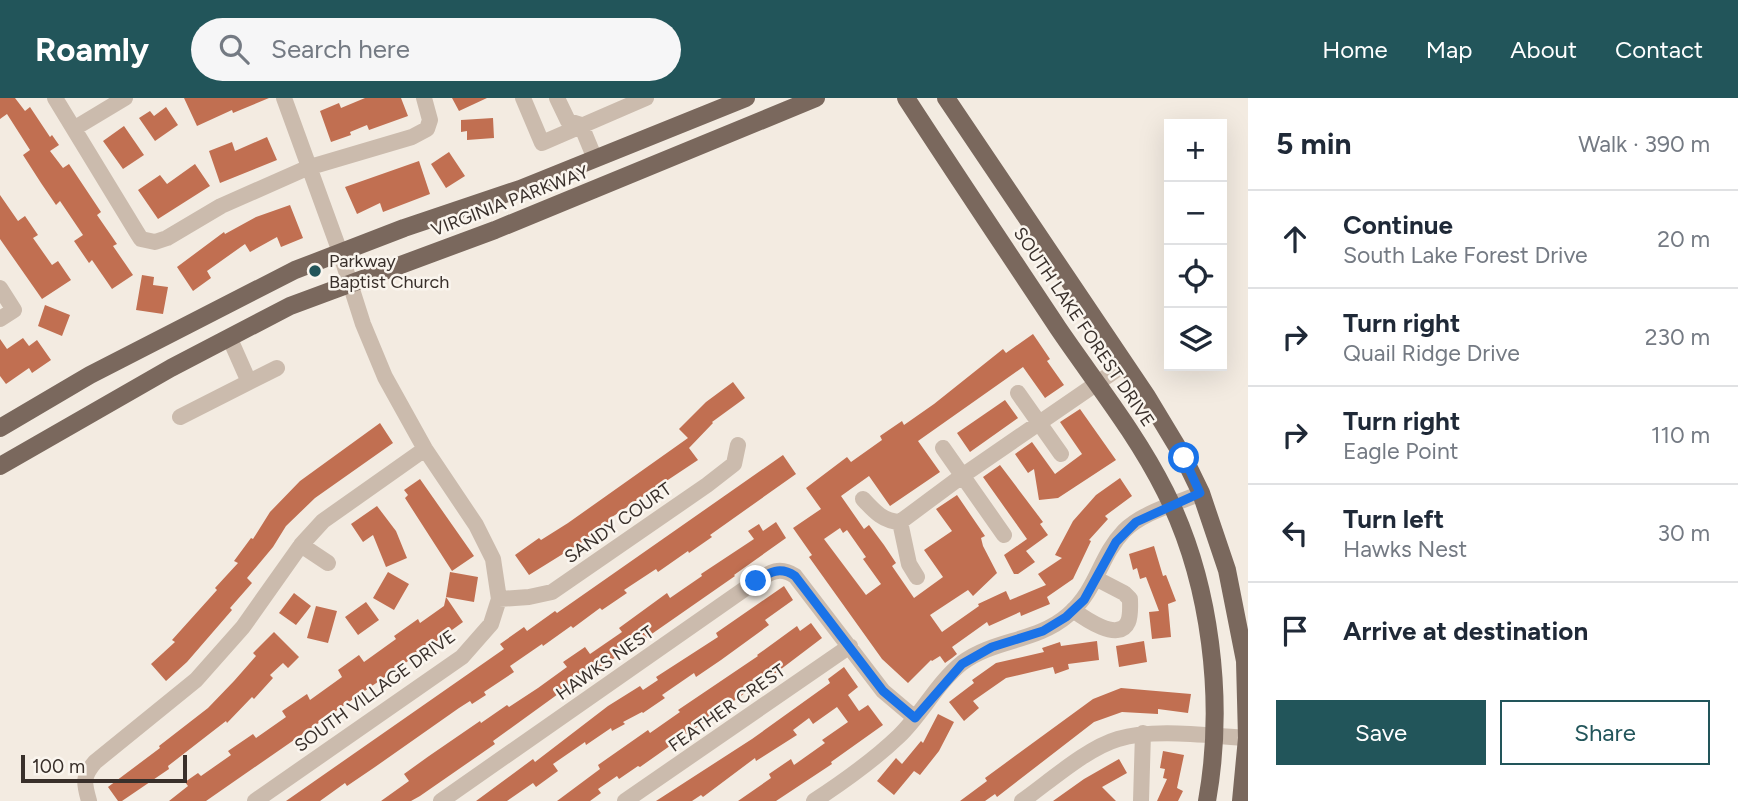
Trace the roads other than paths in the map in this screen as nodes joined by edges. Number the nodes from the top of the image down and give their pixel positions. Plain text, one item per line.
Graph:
1 (55, 98) edge
2 (125, 98) edge
3 (284, 98) edge
4 (424, 98) edge
5 (523, 98) edge
6 (557, 98) edge
7 (646, 98) edge
8 (746, 98) edge
9 (816, 98) edge
10 (906, 98) edge
11 (946, 98) edge
12 (581, 125) junction
13 (75, 128) junction
14 (595, 159) junction
15 (307, 168) junction
16 (605, 186) junction
17 (340, 251) junction
18 (350, 282) junction
19 (0, 288) edge
20 (0, 319) edge
21 (230, 339) junction
22 (1125, 364) junction
23 (277, 368) dead end
24 (249, 382) junction
25 (1096, 383) junction
26 (1018, 393) dead end
27 (180, 417) dead end
28 (1038, 424) junction
29 (0, 428) edge
30 (738, 445) dead end
31 (943, 448) dead end
32 (425, 449) junction
33 (1061, 454) dead end
34 (0, 466) edge
35 (962, 476) junction
36 (1200, 493) junction
37 (863, 499) dead end
38 (1172, 505) junction
39 (900, 522) junction
40 (1004, 535) dead end
41 (301, 544) junction
42 (328, 563) dead end
43 (917, 577) dead end
44 (1097, 579) junction
45 (499, 599) junction
46 (1073, 610) junction
47 (1244, 624) edge
48 (850, 646) junction
49 (915, 718) junction
50 (1143, 733) junction
51 (1213, 736) junction
52 (1247, 737) edge
53 (89, 801) edge
54 (255, 801) edge
55 (440, 801) edge
56 (625, 801) edge
57 (814, 801) edge
58 (1022, 801) edge
59 (1141, 801) edge
60 (1207, 801) edge
61 (1241, 801) edge

1 - 13 street
2 - 13 street
3 - 15 street
4 - 15 street
5 - 12 street
6 - 12 street
7 - 12 street
8 - 14 main road, VIRGINIA PARKWAY
9 - 16 main road, VIRGINIA PARKWAY
10 - 25 main road, SOUTH LAKE FOREST DRIVE
11 - 22 main road, SOUTH LAKE FOREST DRIVE
12 - 14 street
13 - 15 street
14 - 16 main road
14 - 17 main road, VIRGINIA PARKWAY
15 - 17 street
16 - 18 main road, VIRGINIA PARKWAY
17 - 18 street
17 - 29 main road, VIRGINIA PARKWAY
18 - 21 main road, VIRGINIA PARKWAY
18 - 32 street
19 - 20 street
21 - 24 street
21 - 34 main road, VIRGINIA PARKWAY
22 - 25 street
22 - 36 main road, SOUTH LAKE FOREST DRIVE
23 - 24 street
24 - 27 street
25 - 28 street
25 - 38 main road, SOUTH LAKE FOREST DRIVE
26 - 28 street
28 - 33 street
28 - 35 street
30 - 45 street, SANDY COURT
31 - 35 street
32 - 41 street
32 - 45 street
35 - 39 street
35 - 40 street
36 - 38 street
36 - 47 main road, SOUTH LAKE FOREST DRIVE
37 - 39 street
38 - 44 street
38 - 51 main road, SOUTH LAKE FOREST DRIVE
39 - 43 street
41 - 42 street
41 - 53 street
44 - 46 street
44 - 46 street
45 - 54 street, SOUTH VILLAGE DRIVE
46 - 49 street
47 - 52 main road, SOUTH LAKE FOREST DRIVE
48 - 49 street
48 - 55 street, HAWKS NEST
48 - 56 street, FEATHER CREST
49 - 57 street
50 - 51 street
50 - 58 street
50 - 59 street
51 - 52 street
51 - 60 main road, SOUTH LAKE FOREST DRIVE
52 - 61 main road, SOUTH LAKE FOREST DRIVE

